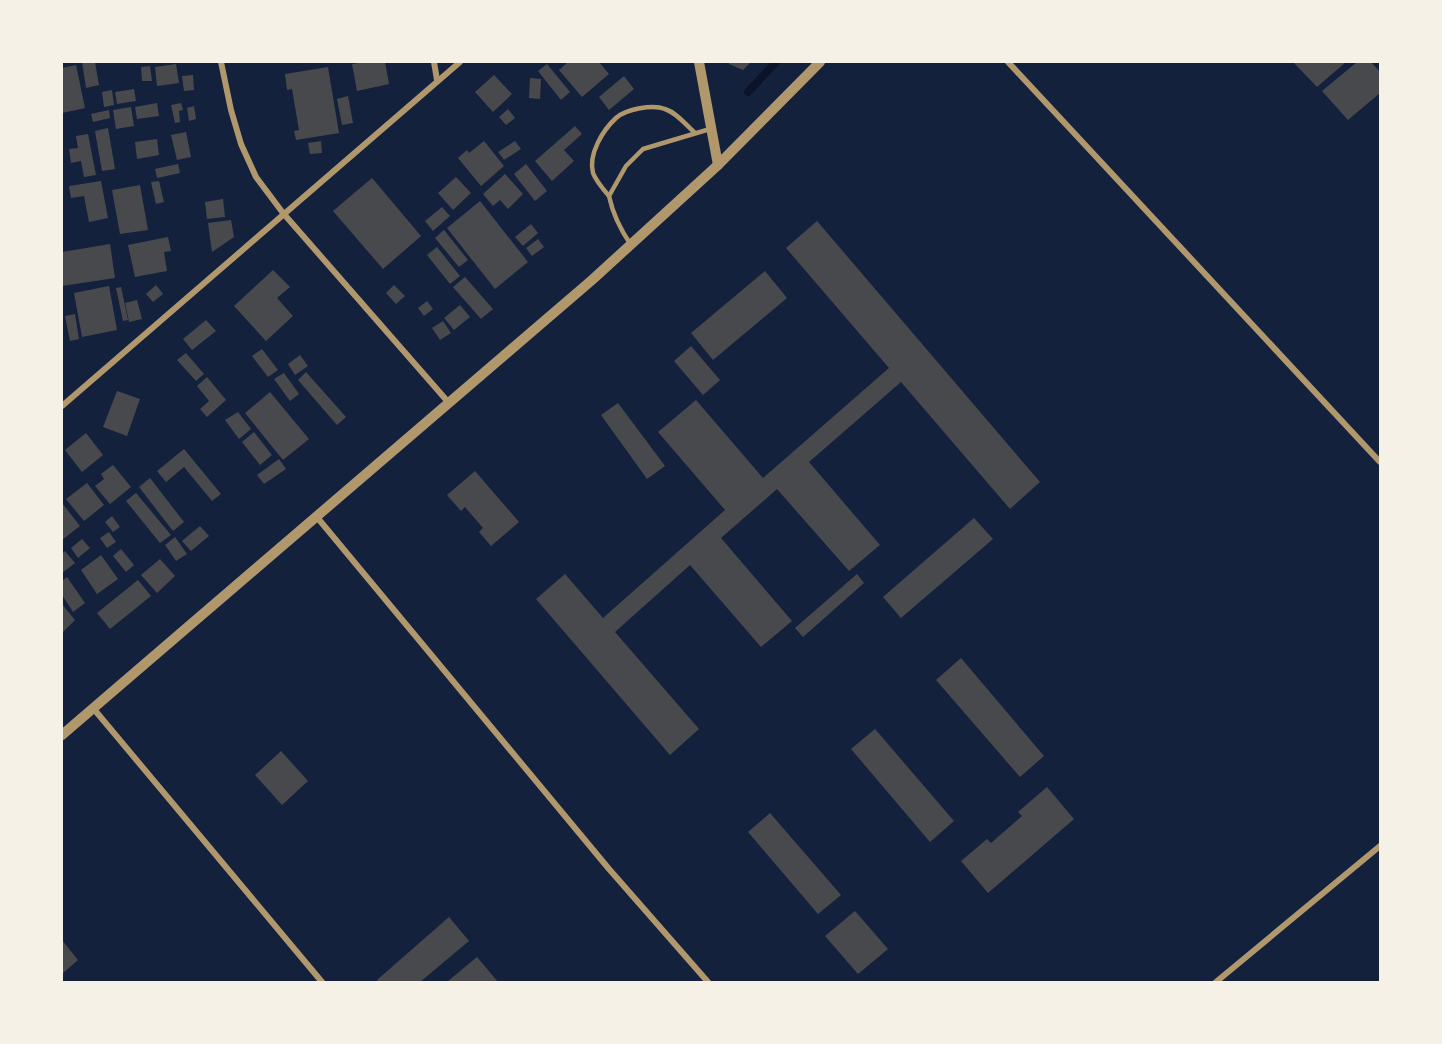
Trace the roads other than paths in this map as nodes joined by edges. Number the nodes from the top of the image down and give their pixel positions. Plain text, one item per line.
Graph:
1 (221, 62) edge
2 (434, 62) edge
3 (460, 62) edge
4 (699, 62) edge
5 (820, 62) edge
6 (1008, 62) edge
7 (438, 80) junction
8 (712, 129) junction
9 (694, 132) junction
10 (718, 165) junction
11 (609, 196) junction
12 (283, 213) junction
13 (631, 245) junction
14 (450, 403) junction
15 (62, 406) edge
16 (1380, 462) edge
17 (316, 515) junction
18 (93, 708) junction
19 (62, 735) edge
20 (1380, 846) edge
21 (322, 982) edge
22 (708, 982) edge
23 (1216, 982) edge

1 - 12 street
2 - 7 street
3 - 7 street
4 - 8 street
5 - 10 street
6 - 16 street
7 - 12 street
8 - 9 lane
8 - 10 street
9 - 11 lane
9 - 11 lane
10 - 13 street
11 - 13 lane
12 - 14 street
12 - 15 street
13 - 14 street
14 - 17 street
17 - 18 street
17 - 22 street
18 - 19 street
18 - 21 street
20 - 23 street

